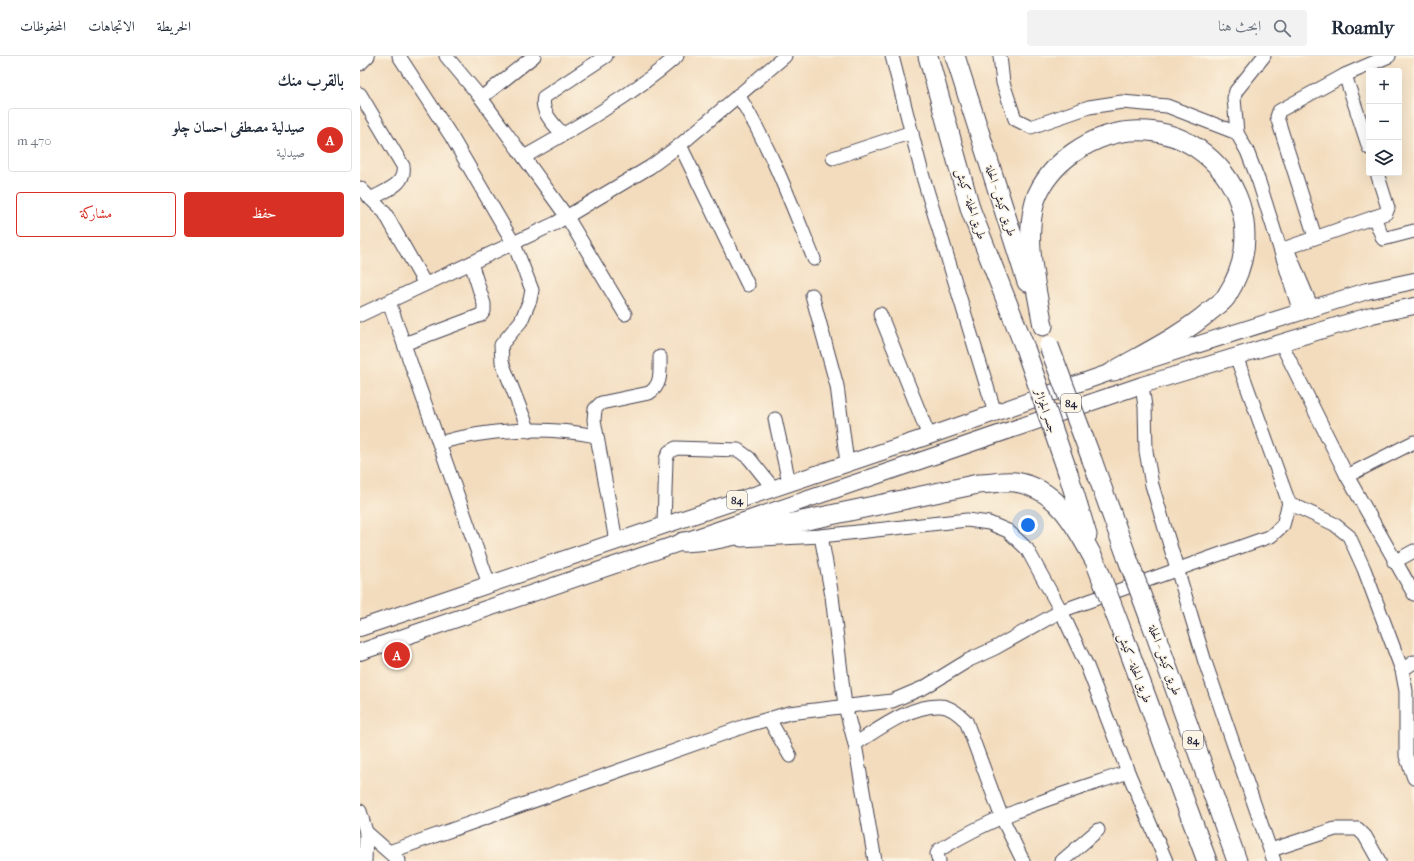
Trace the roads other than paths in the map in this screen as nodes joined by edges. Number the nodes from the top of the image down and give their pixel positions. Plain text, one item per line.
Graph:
1 (399, 56) edge
2 (446, 56) edge
3 (534, 56) edge
4 (606, 56) edge
5 (677, 56) edge
6 (785, 56) edge
7 (892, 56) edge
8 (928, 56) edge
9 (956, 56) edge
10 (1000, 56) edge
11 (1264, 56) edge
12 (1389, 56) edge
13 (1345, 75) junction
14 (360, 94) edge
15 (738, 95) junction
16 (481, 98) junction
17 (912, 132) junction
18 (1237, 133) junction
19 (563, 135) junction
20 (1366, 140) edge
21 (680, 145) junction
22 (524, 157) junction
23 (833, 158) dead end
24 (1378, 176) edge
25 (360, 188) edge
26 (371, 199) junction
27 (567, 217) junction
28 (1374, 217) junction
29 (1414, 231) edge
30 (1316, 237) junction
31 (514, 244) junction
32 (814, 259) dead end
33 (471, 263) junction
34 (1414, 280) edge
35 (425, 284) junction
36 (748, 285) dead end
37 (812, 295) dead end
38 (389, 302) junction
39 (1414, 306) edge
40 (1306, 310) junction
41 (626, 314) dead end
42 (880, 314) dead end
43 (360, 315) edge
44 (1043, 326) junction
45 (1281, 342) junction
46 (404, 344) junction
47 (1024, 348) joint
48 (1236, 356) junction
49 (660, 357) dead end
50 (1114, 371) junction
51 (1142, 385) junction
52 (995, 412) junction
53 (775, 419) dead end
54 (529, 431) junction
55 (596, 436) junction
56 (929, 436) junction
57 (1414, 442) edge
58 (439, 443) junction
59 (847, 463) junction
60 (1068, 473) joint
61 (1347, 476) junction
62 (789, 482) junction
63 (773, 488) junction
64 (1289, 503) junction
65 (664, 524) junction
66 (820, 536) junction
67 (712, 540) junction
68 (616, 541) junction
69 (684, 542) junction
70 (598, 548) junction
71 (1414, 552) edge
72 (572, 557) junction
73 (1394, 562) junction
74 (1096, 563) junction
75 (604, 569) junction
76 (1176, 569) junction
77 (580, 577) junction
78 (490, 584) junction
79 (1414, 594) edge
80 (1061, 610) junction
81 (360, 628) edge
82 (360, 652) edge
83 (1414, 662) edge
84 (1402, 670) junction
85 (845, 706) junction
86 (769, 719) junction
87 (855, 744) junction
88 (790, 756) dead end
89 (1128, 772) junction
90 (1414, 778) edge
91 (360, 811) edge
92 (1002, 818) junction
93 (1098, 830) dead end
94 (366, 832) junction
95 (1272, 856) edge
96 (394, 857) edge
97 (365, 861) edge
98 (875, 861) edge
99 (939, 861) edge
100 (1023, 861) edge
101 (1062, 861) edge
102 (1166, 861) edge
103 (1207, 861) edge
104 (1237, 861) edge
105 (1379, 861) edge

1 - 31 street
2 - 16 street
3 - 16 street
4 - 19 street
5 - 19 street
6 - 15 street
7 - 17 street
8 - 47 highway, طريق الحلة - كيش
9 - 44 highway, طريق كيش - الحلة
10 - 18 street
11 - 18 street
12 - 13 street
13 - 20 street
13 - 30 street
14 - 26 street
15 - 21 street
15 - 32 street
16 - 22 street
17 - 23 street
17 - 52 street
18 - 40 street
19 - 22 street
21 - 27 street
21 - 36 street
22 - 27 street
24 - 28 street
25 - 26 street
26 - 35 street
27 - 31 street
27 - 41 street
28 - 29 street
28 - 30 street
30 - 40 street
31 - 33 street
31 - 54 street
33 - 35 street
33 - 46 street
34 - 40 main road
35 - 38 street
37 - 59 street
38 - 43 street
38 - 46 street
39 - 45 main road
40 - 50 main road
42 - 56 street
44 - 50 highway
44 - 104 highway, طريق كيش - الحلة / 84, bridge
45 - 48 main road
45 - 61 street
46 - 58 street
47 - 60 highway, جسر الجزائر, bridge
48 - 51 main road
48 - 64 street
49 - 55 street
50 - 52 main road, 84
51 - 69 main road
51 - 76 street
52 - 56 main road, 84
53 - 62 street
54 - 55 street
54 - 58 street
55 - 68 street
56 - 59 main road, 84
57 - 61 street
58 - 78 street
59 - 62 main road, 84
60 - 74 highway, طريق الحلة - كيش
61 - 73 street
62 - 63 main road, 84
63 - 65 main road, 84
63 - 65 street
64 - 76 street
64 - 84 street
65 - 68 main road, 84
66 - 67 street
66 - 80 street
66 - 85 street
67 - 69 highway
67 - 74 highway
68 - 70 main road, 84
69 - 75 main road
70 - 72 main road, 84
70 - 75 main road
71 - 73 street
72 - 77 main road
72 - 78 main road, 84
73 - 79 street
74 - 103 highway, طريق الحلة - كيش / 84, bridge
75 - 77 main road
76 - 80 street
76 - 95 street
77 - 82 main road
78 - 81 main road, 84
80 - 85 street
80 - 89 street
83 - 84 street
84 - 90 street
85 - 86 street
85 - 87 street
86 - 88 street
86 - 96 street
87 - 92 street
87 - 98 street
89 - 92 street
89 - 102 street
91 - 94 street
92 - 99 street
92 - 100 street
93 - 101 street
94 - 96 street
94 - 97 street
95 - 105 street

